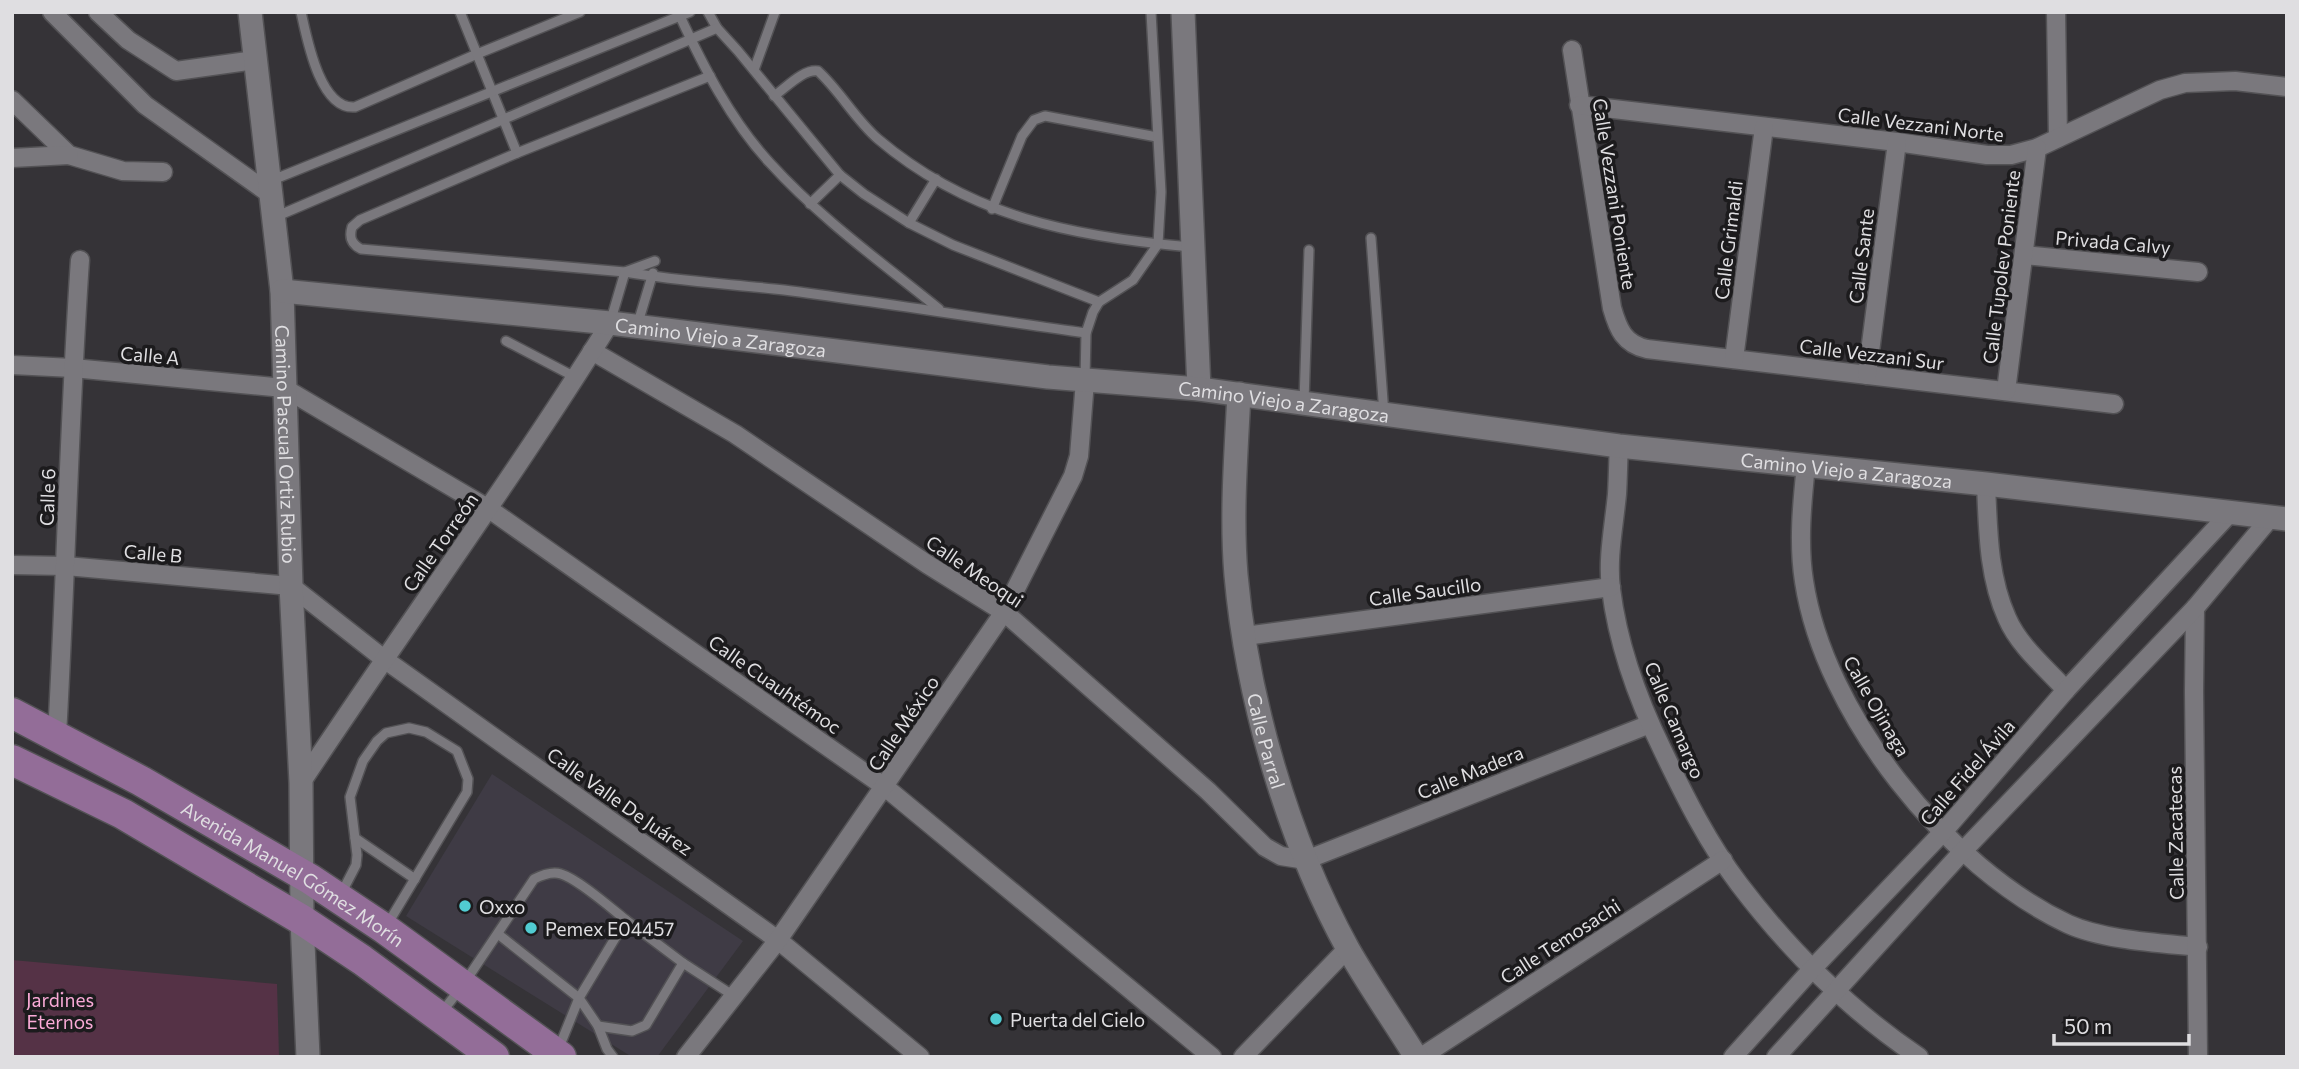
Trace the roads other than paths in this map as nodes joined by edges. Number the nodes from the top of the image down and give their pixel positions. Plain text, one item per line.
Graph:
1 (52, 12) edge
2 (98, 12) edge
3 (250, 12) edge
4 (301, 12) edge
5 (460, 12) edge
6 (580, 12) edge
7 (691, 12) edge
8 (708, 12) edge
9 (775, 12) edge
10 (1151, 12) edge
11 (1182, 12) edge
12 (2056, 12) edge
13 (679, 14) edge
14 (717, 28) junction
15 (691, 38) junction
16 (1572, 51) dead end
17 (477, 54) junction
18 (255, 60) junction
19 (754, 70) junction
20 (710, 76) junction
21 (2287, 87) edge
22 (493, 92) junction
23 (774, 96) junction
24 (12, 100) edge
25 (1579, 105) junction
26 (504, 118) junction
27 (1764, 127) junction
28 (1157, 137) junction
29 (2058, 138) junction
30 (1897, 142) junction
31 (2037, 148) junction
32 (517, 153) junction
33 (69, 155) junction
34 (12, 158) edge
35 (163, 172) dead end
36 (840, 175) junction
37 (936, 179) junction
38 (270, 188) junction
39 (810, 204) junction
40 (992, 209) junction
41 (273, 218) junction
42 (909, 223) junction
43 (1371, 238) dead end
44 (1158, 244) junction
45 (1193, 247) junction
46 (1309, 250) dead end
47 (2024, 255) junction
48 (80, 260) dead end
49 (625, 272) junction
50 (2198, 272) dead end
51 (652, 277) junction
52 (282, 291) junction
53 (1099, 302) junction
54 (940, 310) junction
55 (610, 323) junction
56 (637, 326) junction
57 (1086, 333) junction
58 (506, 341) dead end
59 (1627, 341) joint
60 (592, 351) junction
61 (1734, 359) junction
62 (12, 365) edge
63 (73, 368) junction
64 (1867, 375) junction
65 (575, 377) junction
66 (1085, 381) junction
67 (284, 388) junction
68 (1199, 389) junction
69 (2006, 391) junction
70 (1239, 394) junction
71 (1304, 403) junction
72 (2114, 404) dead end
73 (1384, 414) junction
74 (1619, 446) junction
75 (1806, 465) junction
76 (1986, 484) junction
77 (489, 509) junction
78 (2230, 513) junction
79 (2279, 518) edge
80 (12, 565) edge
81 (66, 566) junction
82 (291, 586) junction
83 (1611, 587) junction
84 (2195, 608) junction
85 (1004, 612) junction
86 (1245, 636) junction
87 (384, 659) junction
88 (2066, 690) junction
89 (12, 713) edge
90 (1650, 724) junction
91 (57, 735) junction
92 (12, 760) edge
93 (301, 783) junction
94 (885, 787) junction
95 (1943, 831) junction
96 (355, 838) junction
97 (1964, 851) junction
98 (1306, 860) junction
99 (1723, 860) junction
100 (302, 876) junction
101 (415, 879) junction
102 (338, 898) junction
103 (302, 920) junction
104 (626, 920) junction
105 (385, 929) junction
106 (498, 934) junction
107 (778, 940) junction
108 (2198, 947) junction
109 (1348, 948) junction
110 (683, 963) junction
111 (1813, 968) junction
112 (463, 985) junction
113 (1836, 991) junction
114 (734, 996) junction
115 (579, 998) junction
116 (439, 1017) junction
117 (598, 1026) junction
118 (558, 1056) edge
119 (308, 1057) edge
120 (494, 1057) edge
121 (614, 1057) edge
122 (687, 1057) edge
123 (920, 1057) edge
124 (1212, 1057) edge
125 (1243, 1057) edge
126 (1418, 1057) edge
127 (1733, 1057) edge
128 (1776, 1057) edge
129 (1919, 1057) edge
130 (2198, 1057) edge

1 - 38 street
2 - 18 street
3 - 18 street, Camino Pascual Ortiz Rubio
4 - 17 lane
5 - 17 lane
6 - 17 lane
7 - 13 lane
8 - 14 lane
9 - 19 lane
10 - 28 lane
11 - 45 street
12 - 29 street
13 - 15 lane
13 - 22 lane
14 - 15 lane
14 - 19 lane
15 - 20 lane
15 - 26 lane
16 - 25 street, Calle Vezzani Poniente
17 - 22 lane
18 - 38 street, Camino Pascual Ortiz Rubio
19 - 23 lane
20 - 32 lane
20 - 39 lane
21 - 29 street, Calle Vezzani Norte
22 - 26 lane
22 - 38 lane
23 - 36 lane
23 - 37 lane
24 - 33 street
25 - 27 street, Calle Vezzani Norte
25 - 59 street, Calle Vezzani Poniente
26 - 32 lane
26 - 41 lane
27 - 30 street, Calle Vezzani Norte
27 - 61 street, Calle Grimaldi
28 - 40 lane
28 - 44 lane
29 - 31 street, Calle Vezzani Norte
30 - 31 street, Calle Vezzani Norte
30 - 64 street, Calle Sante
31 - 47 street, Calle Tupolev Poniente
32 - 49 lane
33 - 34 street
33 - 35 street
36 - 39 lane
36 - 42 lane
37 - 40 lane
37 - 42 lane
38 - 41 street, Camino Pascual Ortiz Rubio
39 - 54 lane
40 - 44 lane
41 - 52 street, Camino Pascual Ortiz Rubio
42 - 53 lane
43 - 73 lane
44 - 45 lane
44 - 53 lane
45 - 68 street
46 - 71 lane
47 - 50 street, Privada Calvy
47 - 69 street, Calle Tupolev Poniente
48 - 63 street, Calle 6
49 - 51 lane
49 - 51 lane
49 - 55 lane
51 - 54 lane
51 - 56 lane
52 - 55 street, Camino Viejo a Zaragoza
52 - 67 street, Camino Pascual Ortiz Rubio
53 - 57 lane
54 - 57 lane
55 - 56 street, Camino Viejo a Zaragoza
55 - 60 street, Calle Torreón
56 - 66 street, Camino Viejo a Zaragoza
57 - 66 lane
58 - 65 lane
59 - 61 street, Calle Vezzani Sur
60 - 65 street, Calle Torreón
60 - 85 street, Calle Meoqui
61 - 64 street, Calle Vezzani Sur
62 - 63 street, Calle A
63 - 67 street, Calle A
63 - 81 street, Calle 6
64 - 69 street, Calle Vezzani Sur
65 - 77 street, Calle Torreón
66 - 68 street, Camino Viejo a Zaragoza
66 - 85 street, Calle México
67 - 77 street, Calle Cuauhtémoc
67 - 82 street, Camino Pascual Ortiz Rubio
68 - 70 street, Camino Viejo a Zaragoza
69 - 72 street, Calle Vezzani Sur
70 - 71 street, Camino Viejo a Zaragoza
70 - 86 street, Calle Parral
71 - 73 street, Camino Viejo a Zaragoza
73 - 74 street, Camino Viejo a Zaragoza
74 - 75 street, Camino Viejo a Zaragoza
74 - 83 street, Calle Camargo
75 - 76 street, Camino Viejo a Zaragoza
75 - 95 street, Calle Ojinaga
76 - 78 street, Camino Viejo a Zaragoza
76 - 88 street
77 - 87 street, Calle Torreón
77 - 94 street, Calle Cuauhtémoc
78 - 79 street, Camino Viejo a Zaragoza
78 - 88 street, Calle Fidel Ávila
79 - 84 street
80 - 81 street, Calle B
81 - 82 street, Calle B
81 - 91 street, Calle 6
82 - 87 street, Calle Valle De Juárez
82 - 93 street, Camino Pascual Ortiz Rubio
83 - 86 street, Calle Saucillo
83 - 90 street, Calle Camargo
84 - 97 street
84 - 108 street, Calle Zacatecas
85 - 94 street, Calle México
85 - 98 street, Calle Meoqui
86 - 98 street, Calle Parral
87 - 93 street, Calle Torreón
87 - 107 street, Calle Valle De Juárez
88 - 95 street, Calle Fidel Ávila
89 - 91 main road, Avenida Manuel Gómez Morín
90 - 98 street, Calle Madera
90 - 99 street, Calle Camargo
91 - 100 main road, Avenida Manuel Gómez Morín
92 - 103 main road, Avenida Manuel Gómez Morín
93 - 100 street, Camino Pascual Ortiz Rubio
94 - 107 street, Calle México
94 - 124 street, Calle Cuauhtémoc
95 - 97 street, Calle Ojinaga
95 - 111 street, Calle Fidel Ávila
96 - 101 lane
96 - 101 lane
96 - 102 lane
97 - 108 street, Calle Ojinaga
97 - 113 street
98 - 109 street, Calle Parral
99 - 111 street, Calle Camargo
99 - 126 street, Calle Temosachi
100 - 102 main road, Avenida Manuel Gómez Morín
100 - 103 street, Camino Pascual Ortiz Rubio
101 - 105 lane
102 - 105 main road, Avenida Manuel Gómez Morín
103 - 116 main road, Avenida Manuel Gómez Morín
103 - 119 street, Camino Pascual Ortiz Rubio
104 - 106 lane
104 - 110 lane
104 - 115 lane
105 - 112 main road, Avenida Manuel Gómez Morín
106 - 112 lane
106 - 115 lane
107 - 114 street, Calle México
107 - 123 street, Calle Valle De Juárez
108 - 130 street, Calle Zacatecas
109 - 125 street
109 - 126 street, Calle Parral
110 - 114 lane
110 - 117 lane
111 - 113 street, Calle Camargo
111 - 127 street, Calle Fidel Ávila
112 - 116 lane
112 - 118 main road, Avenida Manuel Gómez Morín
113 - 128 street
113 - 129 street
114 - 122 street, Calle México
115 - 117 lane
115 - 118 lane
116 - 120 main road, Avenida Manuel Gómez Morín
117 - 121 lane

